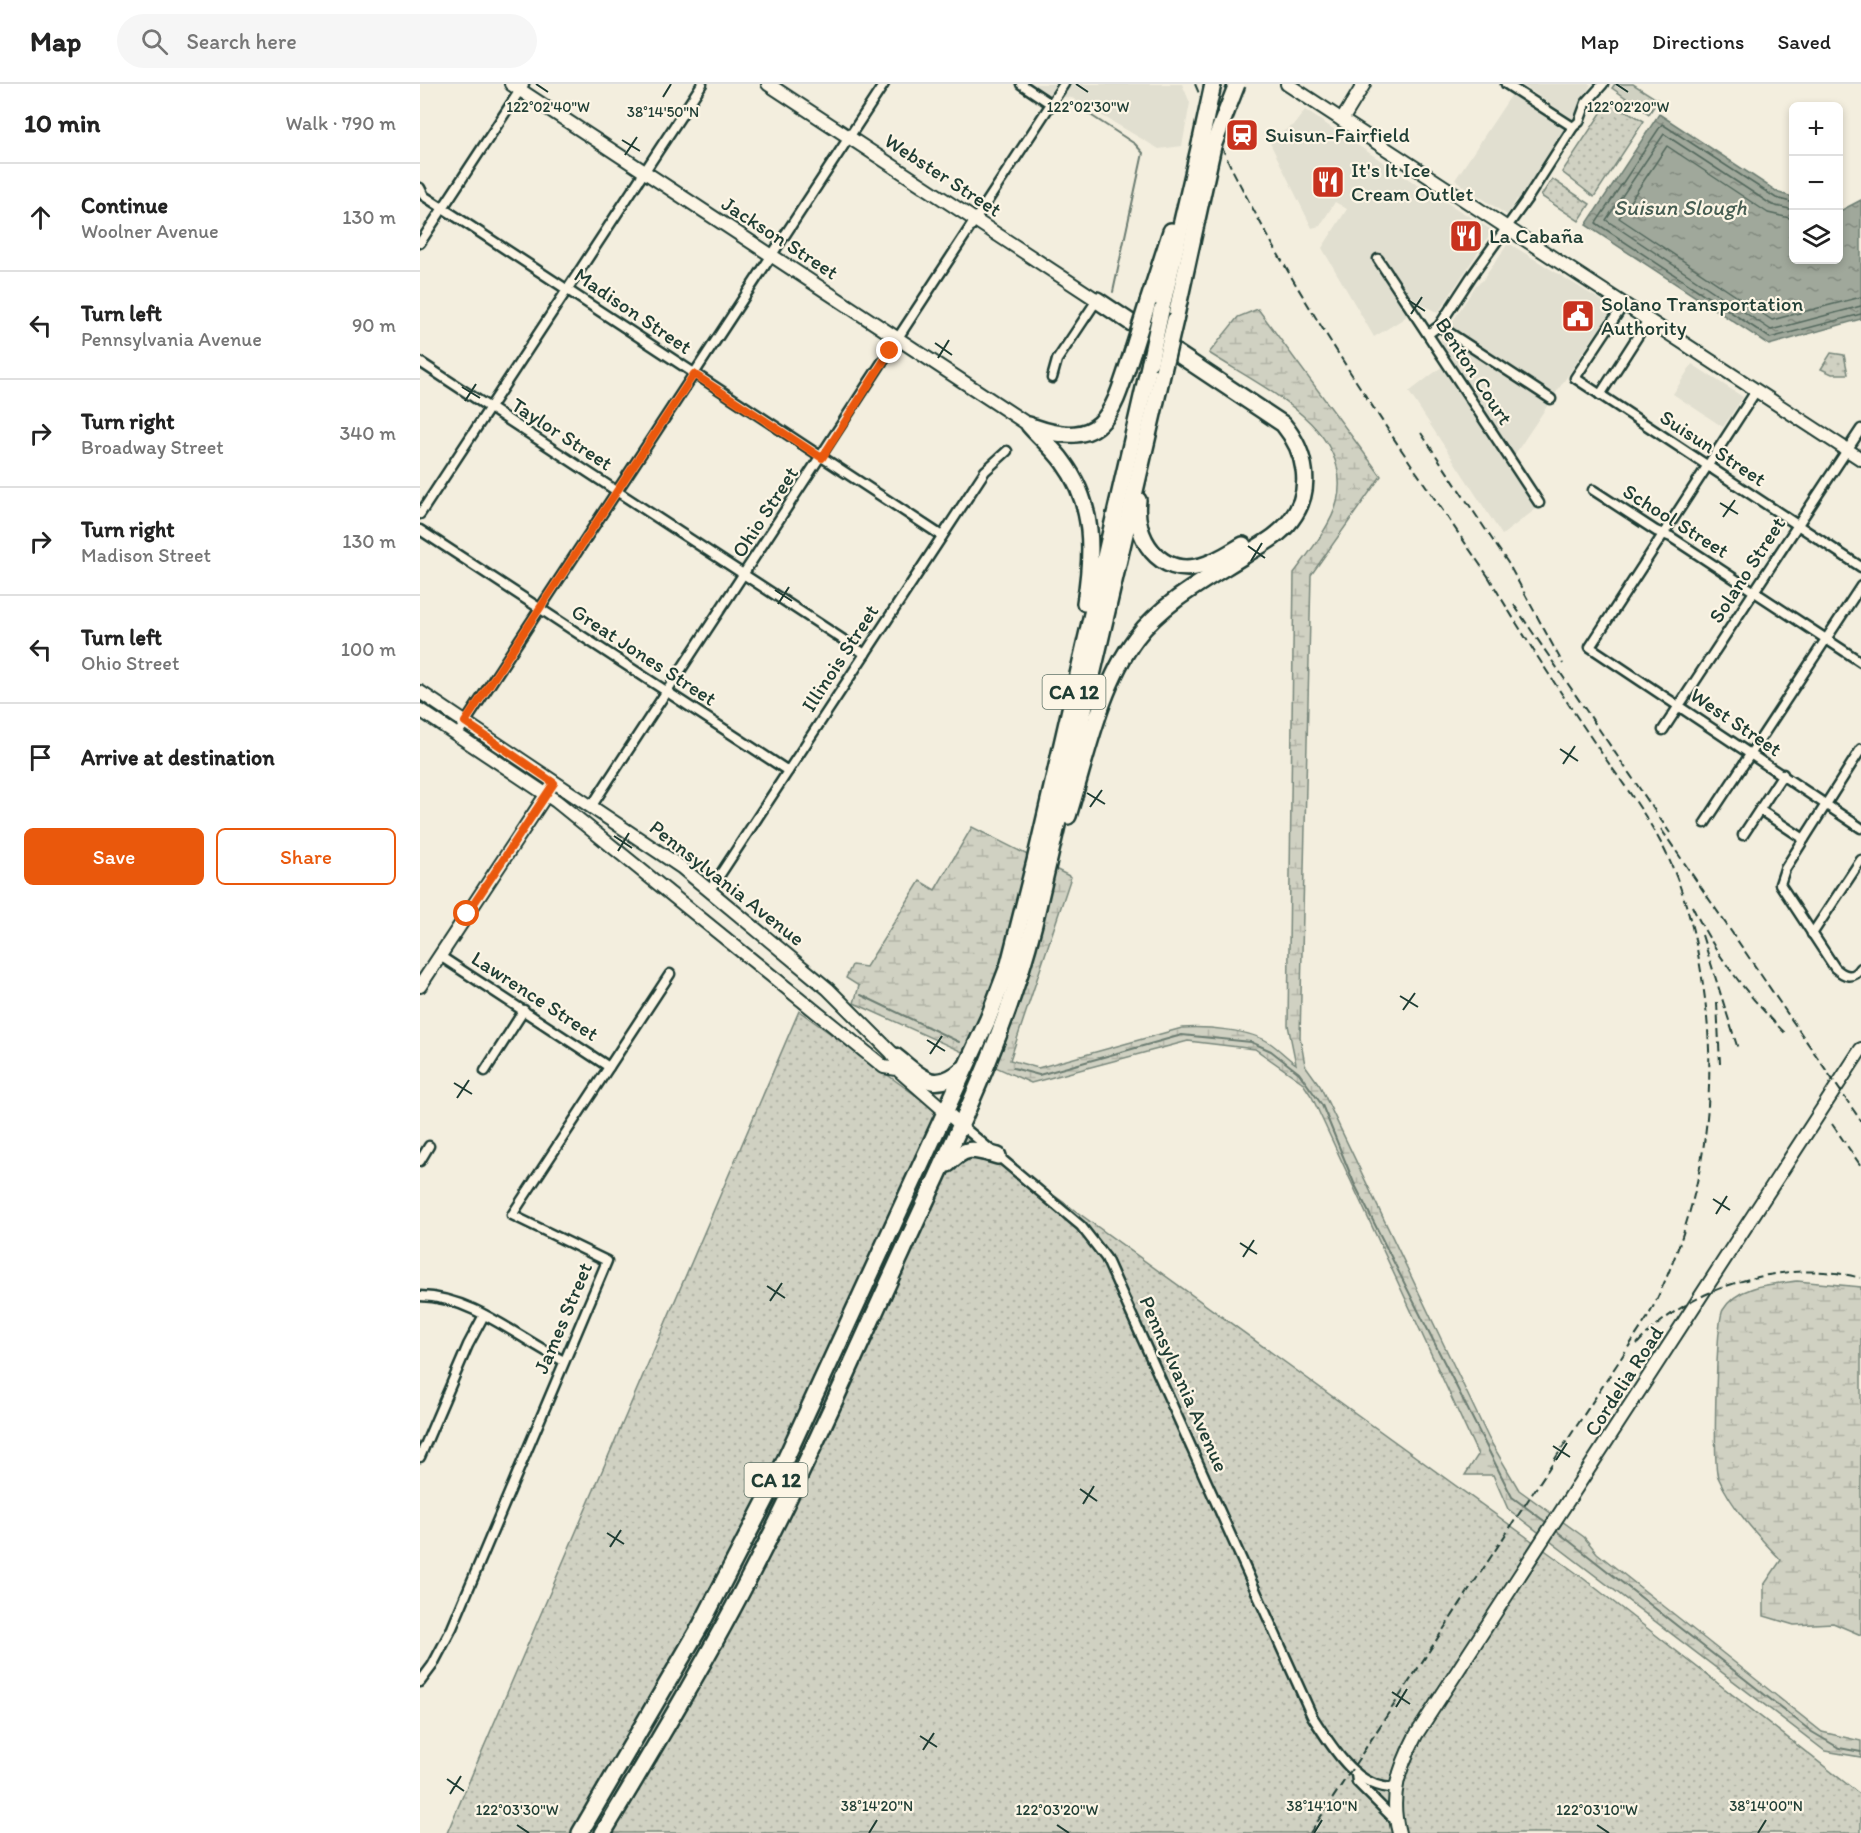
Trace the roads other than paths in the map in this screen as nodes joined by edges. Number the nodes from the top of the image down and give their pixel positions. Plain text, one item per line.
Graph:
1 (702, 84) edge
2 (768, 84) edge
3 (884, 84) edge
4 (1021, 84) edge
5 (1064, 84) edge
6 (1213, 84) edge
7 (1226, 84) edge
8 (1237, 84) edge
9 (1287, 84) edge
10 (1364, 84) edge
11 (1506, 84) edge
12 (1603, 84) edge
13 (518, 86) edge
14 (1052, 104) junction
15 (1341, 120) junction
16 (1573, 127) junction
17 (848, 137) junction
18 (1207, 143) junction
19 (645, 172) junction
20 (1188, 183) junction
21 (421, 193) edge
22 (443, 208) junction
23 (976, 220) junction
24 (1506, 227) junction
25 (420, 243) edge
26 (771, 256) junction
27 (1378, 259) dead end
28 (567, 290) junction
29 (1097, 300) junction
30 (1624, 304) junction
31 (1648, 320) junction
32 (1439, 326) junction
33 (1428, 334) junction
34 (898, 340) junction
35 (420, 362) edge
36 (694, 374) junction
37 (1052, 378) dead end
38 (1756, 391) junction
39 (1600, 395) junction
40 (1551, 399) dead end
41 (490, 408) junction
42 (1029, 425) junction
43 (1861, 429) edge
44 (1847, 450) junction
45 (1007, 451) dead end
46 (822, 458) junction
47 (1143, 459) junction
48 (1861, 459) edge
49 (1302, 460) junction
50 (1707, 466) junction
51 (1593, 490) dead end
52 (616, 491) junction
53 (1539, 503) dead end
54 (420, 514) edge
55 (1797, 525) junction
56 (420, 530) edge
57 (1663, 534) junction
58 (942, 536) junction
59 (1861, 567) edge
60 (745, 576) junction
61 (1861, 586) edge
62 (1754, 591) junction
63 (540, 609) junction
64 (1826, 639) junction
65 (865, 654) junction
66 (1861, 662) edge
67 (420, 692) edge
68 (668, 693) junction
69 (1679, 706) junction
70 (420, 710) edge
71 (465, 722) junction
72 (1663, 730) dead end
73 (457, 735) junction
74 (1861, 749) edge
75 (1751, 754) junction
76 (1059, 758) junction
77 (788, 771) junction
78 (1783, 774) junction
79 (554, 783) junction
80 (546, 794) junction
81 (1826, 805) junction
82 (591, 807) junction
83 (1760, 810) junction
84 (1705, 823) dead end
85 (1860, 824) edge
86 (1743, 835) dead end
87 (1804, 839) junction
88 (1861, 860) edge
89 (1047, 866) junction
90 (710, 890) junction
91 (1812, 934) junction
92 (440, 956) junction
93 (1861, 968) edge
94 (670, 974) dead end
95 (420, 986) edge
96 (524, 1010) junction
97 (1861, 1049) edge
98 (896, 1063) junction
99 (968, 1065) junction
100 (609, 1067) junction
101 (485, 1071) dead end
102 (945, 1113) junction
103 (961, 1125) junction
104 (429, 1146) dead end
105 (998, 1156) junction
106 (420, 1161) edge
107 (938, 1175) junction
108 (420, 1296) edge
109 (484, 1315) junction
110 (564, 1361) junction
111 (420, 1457) edge
112 (420, 1682) edge
113 (1356, 1773) junction
114 (1395, 1788) junction
115 (1398, 1828) edge
116 (580, 1833) edge
117 (603, 1833) edge

1 - 19 street
2 - 17 main road, Webster Street
3 - 17 street
4 - 14 street
5 - 14 street, Ohio Street
6 - 18 highway, CA 12, bridge
7 - 18 highway, CA 12, bridge
8 - 18 highway, bridge
9 - 15 main road
10 - 15 main road
11 - 16 street
12 - 16 street
13 - 19 main road, Jackson Street
13 - 22 street
14 - 23 street, Ohio Street
15 - 24 main road
16 - 24 street
17 - 23 main road, Webster Street
17 - 26 street
18 - 20 highway, CA 12
18 - 47 highway, CA 12, bridge
19 - 26 main road, Jackson Street
19 - 28 street
20 - 42 highway, bridge
20 - 76 highway, CA 12, bridge
21 - 22 street, Madison Street
22 - 25 street
22 - 28 street, Madison Street
23 - 29 main road, Webster Street
23 - 34 street, Ohio Street
24 - 30 main road
24 - 32 street
26 - 34 main road, Jackson Street
26 - 36 street
27 - 33 street, Benton Court
28 - 36 street, Madison Street
28 - 41 street
29 - 37 street
29 - 49 highway
30 - 31 main road
30 - 39 street, Suisun Street
31 - 38 main road
31 - 39 street
32 - 33 street
32 - 40 street
33 - 53 street, Benton Court
34 - 42 main road, Jackson Street
34 - 46 street, Ohio Street
35 - 41 street, Taylor Street
36 - 46 street, Madison Street
36 - 52 street
38 - 44 main road
38 - 50 street
39 - 50 street, Suisun Street
41 - 52 street, Taylor Street
41 - 54 street
42 - 76 highway
43 - 44 street, Solano Street
44 - 48 main road
44 - 55 street, Solano Street
45 - 58 street, Illinois Street
46 - 58 street, Madison Street
46 - 60 street, Ohio Street
47 - 49 highway
47 - 89 highway, CA 12
49 - 89 highway
50 - 55 street, Suisun Street
50 - 57 street
51 - 57 street, School Street
52 - 60 street, Taylor Street
52 - 63 street
55 - 59 street, Suisun Street
55 - 62 street, Solano Street
56 - 63 street, Great Jones Street
57 - 62 street, School Street
57 - 69 street, West Street
58 - 65 street, Illinois Street
60 - 65 street, Taylor Street
60 - 68 street, Ohio Street
61 - 64 street
62 - 64 street, School Street
62 - 69 street, Solano Street
63 - 68 street, Great Jones Street
63 - 71 street
64 - 66 street, School Street
64 - 75 street
65 - 77 street, Illinois Street
67 - 71 main road, Pennsylvania Avenue
68 - 77 street, Great Jones Street
68 - 82 street, Ohio Street
69 - 72 street, Solano Street
69 - 75 street, West Street
70 - 73 main road, Pennsylvania Avenue
71 - 73 street
71 - 79 main road, Pennsylvania Avenue
73 - 80 main road, Pennsylvania Avenue
74 - 81 street
75 - 78 street, West Street
75 - 84 street
76 - 99 highway, CA 12
77 - 90 street, Illinois Street
78 - 81 street, West Street
78 - 83 street
79 - 80 main road
79 - 82 main road, Pennsylvania Avenue
80 - 92 main road
80 - 98 main road, Pennsylvania Avenue
81 - 85 street, West Street
81 - 87 street
82 - 90 main road, Pennsylvania Avenue
83 - 86 street
83 - 87 street
87 - 91 street
88 - 91 street
89 - 103 highway, CA 12
90 - 98 main road, Pennsylvania Avenue
91 - 93 street
92 - 95 main road
92 - 96 street, Lawrence Street
94 - 100 street, James Street
96 - 100 street, Lawrence Street
96 - 101 street
97 - 114 main road, Cordelia Road
98 - 99 highway
98 - 102 main road, Pennsylvania Avenue
99 - 102 highway, CA 12
100 - 110 street, James Street
102 - 103 main road, Pennsylvania Avenue
102 - 116 highway, CA 12
103 - 105 street, Pennsylvania Avenue
103 - 107 highway, CA 12
104 - 106 street
105 - 107 highway
105 - 113 street, Pennsylvania Avenue
107 - 117 highway, CA 12
108 - 109 street
109 - 110 street
109 - 111 street
110 - 112 street, James Street
113 - 114 street, Pennsylvania Avenue
113 - 115 street, Pennsylvania Avenue
114 - 115 main road, Cordelia Road

